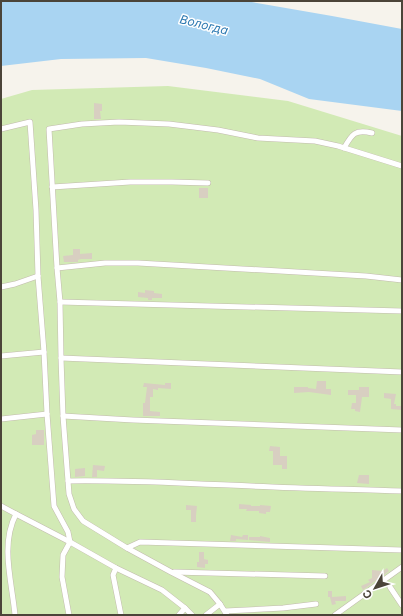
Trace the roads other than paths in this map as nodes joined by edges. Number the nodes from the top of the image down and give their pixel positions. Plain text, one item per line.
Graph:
1 (1, 129) edge
2 (372, 133) dead end
3 (344, 148) junction
4 (402, 166) edge
5 (208, 183) dead end
6 (52, 187) junction
7 (57, 268) junction
8 (38, 276) junction
9 (402, 280) edge
10 (1, 287) edge
11 (60, 302) junction
12 (402, 311) edge
13 (44, 352) junction
14 (1, 356) edge
15 (61, 358) junction
16 (402, 372) edge
17 (47, 414) junction
18 (64, 416) junction
19 (1, 419) edge
20 (402, 430) edge
21 (68, 481) junction
22 (402, 491) edge
23 (1, 506) edge
24 (16, 514) junction
25 (70, 542) junction
26 (127, 548) junction
27 (402, 550) edge
28 (402, 567) edge
29 (116, 568) junction
30 (171, 572) junction
31 (325, 576) dead end
32 (390, 587) dead end
33 (220, 604) junction
34 (316, 604) dead end
35 (402, 605) edge
36 (185, 608) junction
37 (226, 613) edge
38 (15, 615) edge
39 (69, 615) edge
40 (121, 615) edge
41 (179, 615) edge
42 (192, 615) edge
43 (206, 615) edge
44 (336, 615) edge

1 - 8 street
2 - 3 street
3 - 4 street
3 - 6 street
5 - 6 street
6 - 7 street
7 - 9 street
7 - 11 street
8 - 10 street
8 - 13 street
11 - 12 street
11 - 15 street
13 - 14 street
13 - 17 street
15 - 16 street
15 - 18 street
17 - 19 street
17 - 25 street
18 - 20 street
18 - 21 street
21 - 22 street
21 - 26 street
23 - 24 street
24 - 25 street
24 - 38 street
25 - 29 street
25 - 39 street
26 - 27 street
26 - 30 street
28 - 44 street
29 - 36 street
29 - 40 street
30 - 31 street
30 - 33 street
32 - 35 street
33 - 37 street
33 - 43 street
34 - 37 street
36 - 41 street
36 - 42 street

